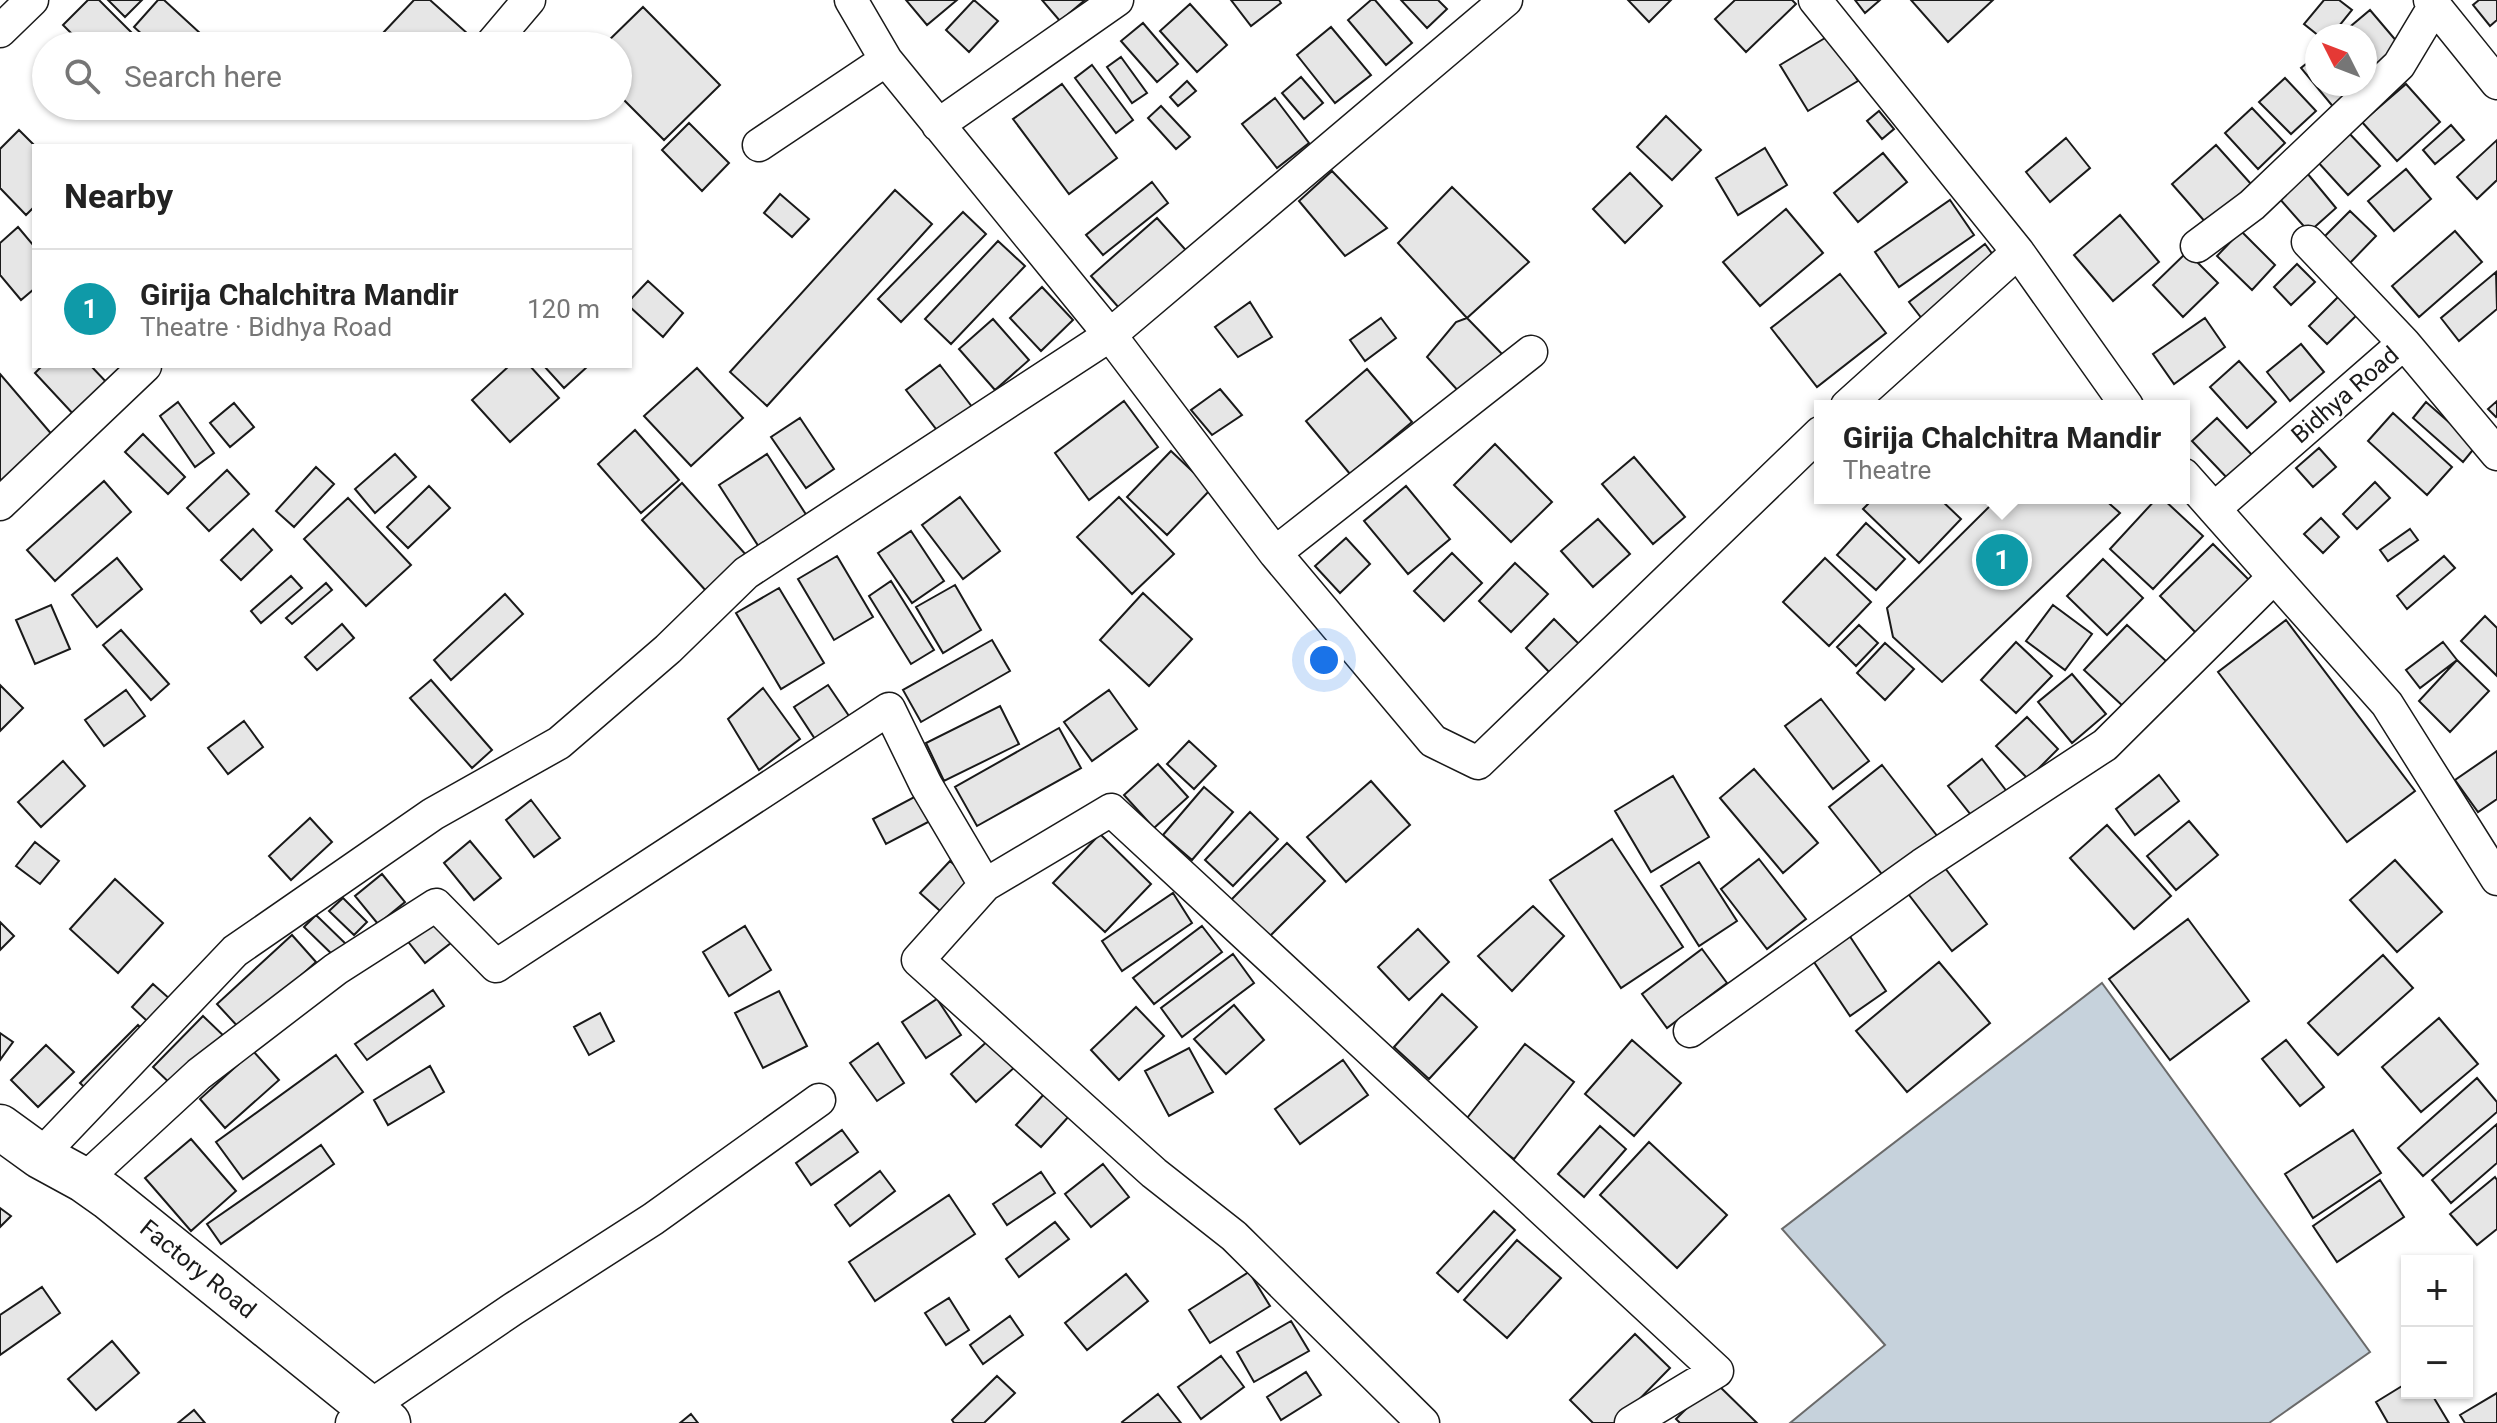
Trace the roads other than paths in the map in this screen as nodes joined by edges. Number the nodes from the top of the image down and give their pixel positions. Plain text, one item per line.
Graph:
1 (32, 0) edge
2 (529, 0) edge
3 (851, 0) edge
4 (1117, 0) edge
5 (1506, 0) edge
6 (1815, 0) edge
7 (2433, 3) edge
8 (0, 31) edge
9 (502, 32) edge
10 (886, 60) junction
11 (2497, 83) edge
12 (938, 125) junction
13 (759, 145) dead end
14 (2308, 242) dead end
15 (2197, 246) dead end
16 (2018, 252) junction
17 (1110, 335) junction
18 (2404, 343) junction
19 (1531, 352) dead end
20 (143, 368) edge
21 (1854, 400) edge
22 (2123, 400) edge
23 (1814, 439) edge
24 (2497, 454) edge
25 (2190, 482) edge
26 (0, 504) edge
27 (2214, 509) junction
28 (1275, 553) junction
29 (2274, 577) junction
30 (2497, 879) edge
31 (985, 885) junction
32 (1690, 1031) dead end
33 (819, 1100) dead end
34 (0, 1127) edge
35 (40, 1156) junction
36 (84, 1180) junction
37 (370, 1418) edge
38 (1423, 1423) edge
39 (1631, 1423) edge

1 - 8 street
2 - 9 street
3 - 10 street
4 - 12 street
5 - 17 street
6 - 16 street
7 - 11 street
7 - 15 street
10 - 12 street
10 - 13 street
12 - 17 street
14 - 18 street
16 - 21 street
16 - 22 street
17 - 28 street
17 - 35 street
18 - 24 street, Bidhya Road
18 - 27 street, Bidhya Road
19 - 28 street
20 - 26 street
23 - 28 street
25 - 27 street
27 - 29 street
29 - 30 street
29 - 32 street
31 - 36 street
31 - 38 street
31 - 39 street
33 - 37 street
34 - 35 main road, Factory Road
35 - 36 main road, Factory Road
36 - 37 main road, Factory Road

